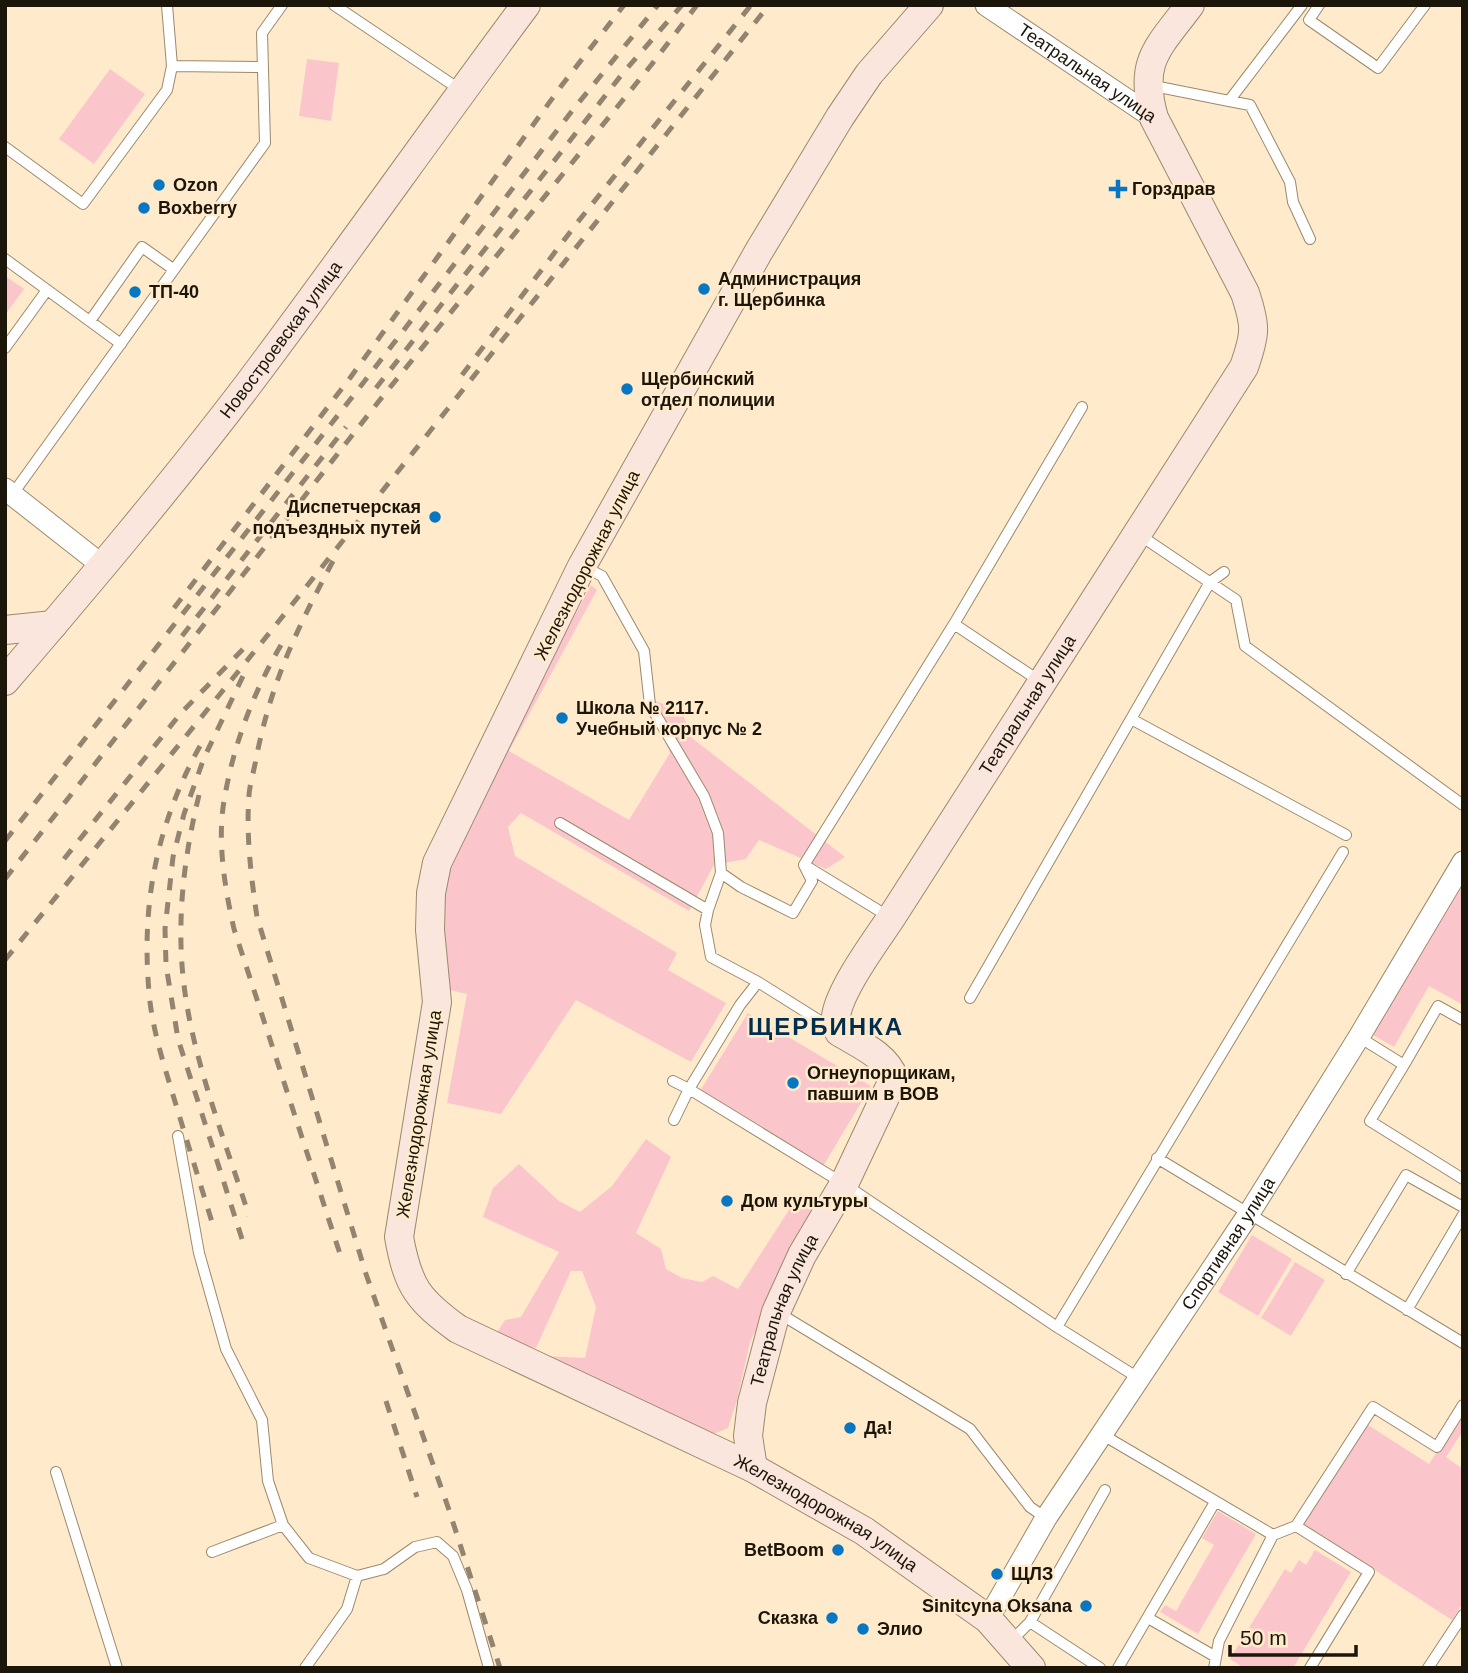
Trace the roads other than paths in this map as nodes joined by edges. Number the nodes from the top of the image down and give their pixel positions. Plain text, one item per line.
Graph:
1 (167, 5) edge
2 (282, 5) edge
3 (334, 5) edge
4 (527, 5) edge
5 (929, 5) edge
6 (986, 5) edge
7 (1190, 5) edge
8 (1302, 5) edge
9 (1319, 5) edge
10 (1425, 5) edge
11 (173, 66) junction
12 (262, 67) junction
13 (1147, 84) junction
14 (462, 91) junction
15 (1229, 101) junction
16 (1154, 118) junction
17 (5, 147) edge
18 (1310, 239) dead end
19 (5, 259) edge
20 (173, 269) junction
21 (47, 290) junction
22 (90, 321) junction
23 (121, 344) junction
24 (5, 348) edge
25 (1082, 407) dead end
26 (9, 492) edge
27 (1136, 533) junction
28 (103, 566) junction
29 (582, 566) junction
30 (1224, 572) dead end
31 (1210, 582) junction
32 (954, 624) junction
33 (53, 625) junction
34 (5, 630) edge
35 (5, 681) edge
36 (1041, 682) junction
37 (1133, 720) junction
38 (1463, 805) edge
39 (559, 823) dead end
40 (1346, 835) dead end
41 (1343, 852) dead end
42 (804, 865) junction
43 (1461, 870) edge
44 (721, 873) junction
45 (708, 910) junction
46 (891, 918) junction
47 (758, 982) junction
48 (970, 998) dead end
49 (1463, 1020) edge
50 (839, 1032) junction
51 (1359, 1037) junction
52 (1404, 1065) junction
53 (673, 1081) dead end
54 (690, 1089) junction
55 (674, 1121) dead end
56 (178, 1136) dead end
57 (1157, 1158) junction
58 (1463, 1179) edge
59 (844, 1184) junction
60 (1463, 1207) edge
61 (1248, 1214) junction
62 (1463, 1215) edge
63 (1346, 1273) junction
64 (1407, 1310) junction
65 (776, 1312) junction
66 (1056, 1327) junction
67 (1463, 1343) edge
68 (1140, 1379) junction
69 (1463, 1405) edge
70 (1103, 1435) junction
71 (753, 1468) junction
72 (56, 1472) dead end
73 (1105, 1490) dead end
74 (1215, 1502) junction
75 (1046, 1518) junction
76 (283, 1525) junction
77 (1296, 1526) junction
78 (1273, 1535) junction
79 (212, 1552) dead end
80 (357, 1577) junction
81 (1463, 1615) edge
82 (1147, 1618) junction
83 (988, 1619) junction
84 (1030, 1622) junction
85 (1009, 1643) junction
86 (1215, 1662) edge
87 (117, 1668) edge
88 (305, 1668) edge
89 (489, 1668) edge
90 (1031, 1668) edge
91 (1100, 1668) edge
92 (1118, 1668) edge
93 (1310, 1668) edge
94 (1428, 1668) edge

1 - 11 lane
2 - 12 lane
3 - 14 lane
4 - 14 street, Новостроевская улица
5 - 29 street, Железнодорожная улица
6 - 16 street, Театральная улица
7 - 13 street
8 - 15 lane
9 - 10 lane
11 - 12 lane
11 - 17 lane
12 - 20 lane
13 - 15 lane
13 - 16 street
14 - 28 street, Новостроевская улица
15 - 18 lane
16 - 27 street, Театральная улица
19 - 21 lane
20 - 22 lane
20 - 23 lane
21 - 22 lane
21 - 24 lane
22 - 23 lane
23 - 26 lane
25 - 32 lane
26 - 28 street
27 - 31 lane
27 - 36 street, Театральная улица
28 - 33 street, Новостроевская улица
29 - 44 lane
29 - 71 street, Железнодорожная улица
30 - 31 lane
31 - 37 lane
31 - 38 lane
32 - 36 lane
32 - 42 lane
33 - 34 street
33 - 35 street, Новостроевская улица
36 - 46 street, Театральная улица
37 - 40 lane
37 - 48 lane
39 - 45 lane
41 - 57 lane
42 - 44 lane
42 - 46 lane
43 - 51 street, Спортивная улица
44 - 45 lane
45 - 47 lane
46 - 50 street, Театральная улица
47 - 50 lane
47 - 54 lane
49 - 52 lane
50 - 59 street, Театральная улица
51 - 52 lane
51 - 61 street, Спортивная улица
52 - 58 lane
53 - 54 lane
54 - 55 lane
54 - 59 lane
56 - 76 lane
57 - 61 lane
57 - 66 lane
59 - 65 street, Театральная улица
59 - 66 lane
60 - 63 lane
61 - 63 lane
61 - 68 street, Спортивная улица
62 - 64 lane
63 - 64 lane
64 - 67 lane
65 - 71 street, Театральная улица
65 - 75 lane
66 - 68 lane
68 - 70 street, Спортивная улица
69 - 77 lane
70 - 74 lane
70 - 75 street, Спортивная улица
71 - 83 street, Железнодорожная улица
72 - 87 lane
73 - 84 lane
74 - 78 lane
74 - 82 lane
75 - 83 street, Спортивная улица
76 - 79 lane
76 - 80 lane
77 - 78 lane
77 - 93 lane
78 - 86 lane
80 - 88 lane
80 - 89 lane
81 - 94 lane
82 - 86 lane
82 - 92 lane
83 - 85 street, Железнодорожная улица
84 - 85 lane
84 - 91 lane
85 - 90 street, Железнодорожная улица

